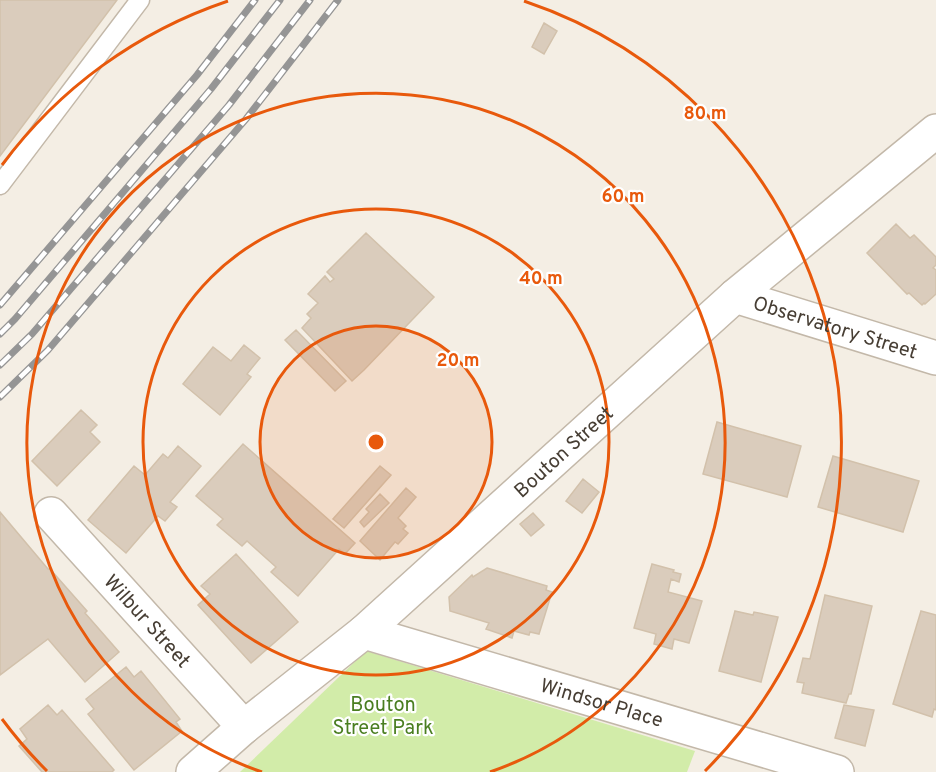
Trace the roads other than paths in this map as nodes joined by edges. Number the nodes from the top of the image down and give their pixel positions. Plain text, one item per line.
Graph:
1 (140, 0) edge
2 (936, 130) edge
3 (0, 185) edge
4 (735, 296) junction
5 (936, 358) edge
6 (51, 514) dead end
7 (364, 632) junction
8 (244, 727) junction
9 (193, 772) edge
10 (837, 772) edge

1 - 3 lane
2 - 4 street, Bouton Street
4 - 5 street, Observatory Street
4 - 7 street, Bouton Street
6 - 8 street, Wilbur Street
7 - 8 street, Bouton Street
7 - 10 street, Windsor Place
8 - 9 street, Bouton Street

